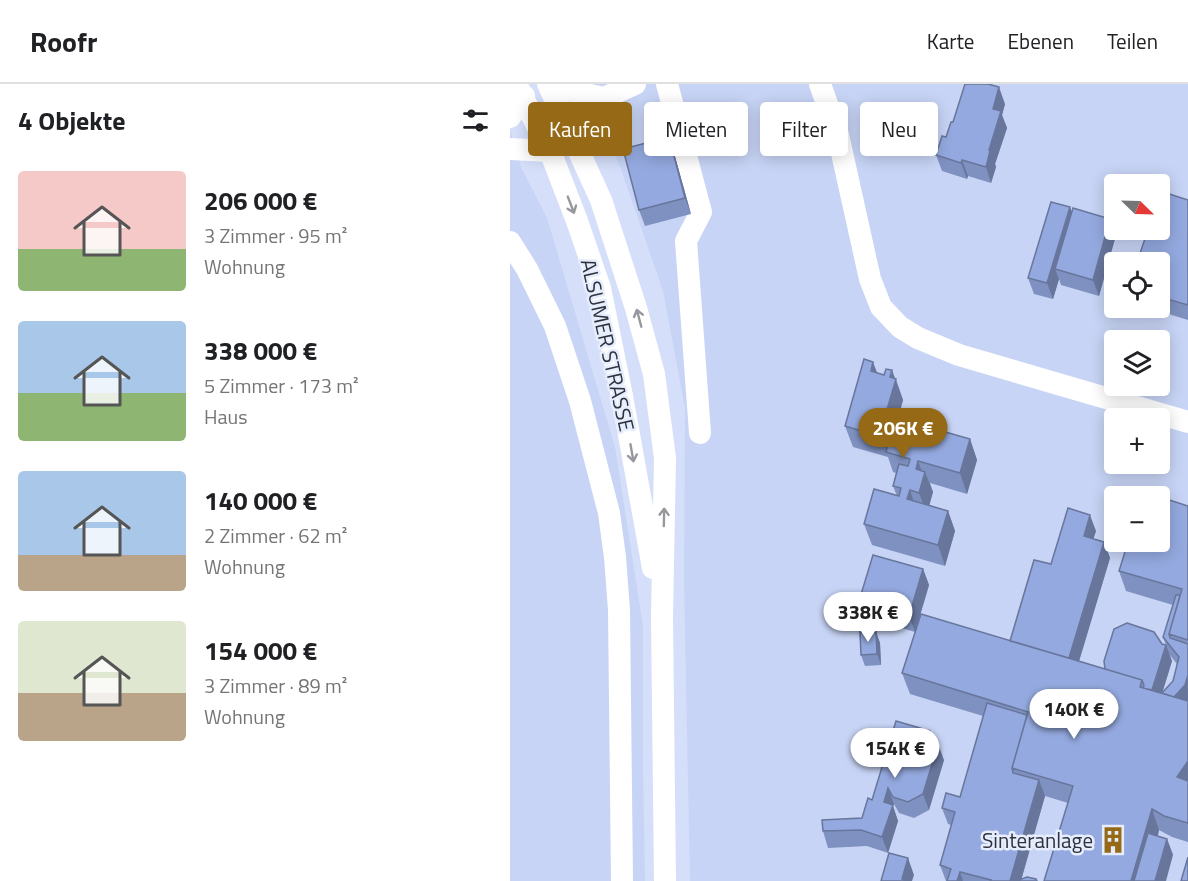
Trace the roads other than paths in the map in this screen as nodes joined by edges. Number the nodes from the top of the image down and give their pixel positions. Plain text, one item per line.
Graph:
1 (636, 84) edge
2 (667, 84) edge
3 (820, 84) edge
4 (549, 85) edge
5 (520, 90) edge
6 (604, 98) junction
7 (557, 102) edge
8 (601, 102) edge
9 (528, 106) edge
10 (510, 117) edge
11 (510, 149) edge
12 (528, 150) edge
13 (552, 156) edge
14 (581, 156) edge
15 (510, 242) edge
16 (1188, 422) edge
17 (700, 433) dead end
18 (662, 617) junction
19 (622, 881) edge
20 (665, 881) edge

1 - 6 street
2 - 17 street
3 - 16 street
4 - 6 street
4 - 7 street, ALSUMER STRASSE
5 - 9 street, ALSUMER STRASSE
5 - 10 street
6 - 8 street
11 - 12 street
13 -> 18 street, ALSUMER STRASSE
18 -> 14 street, ALSUMER STRASSE
15 - 19 street
18 - 20 street, ALSUMER STRASSE

